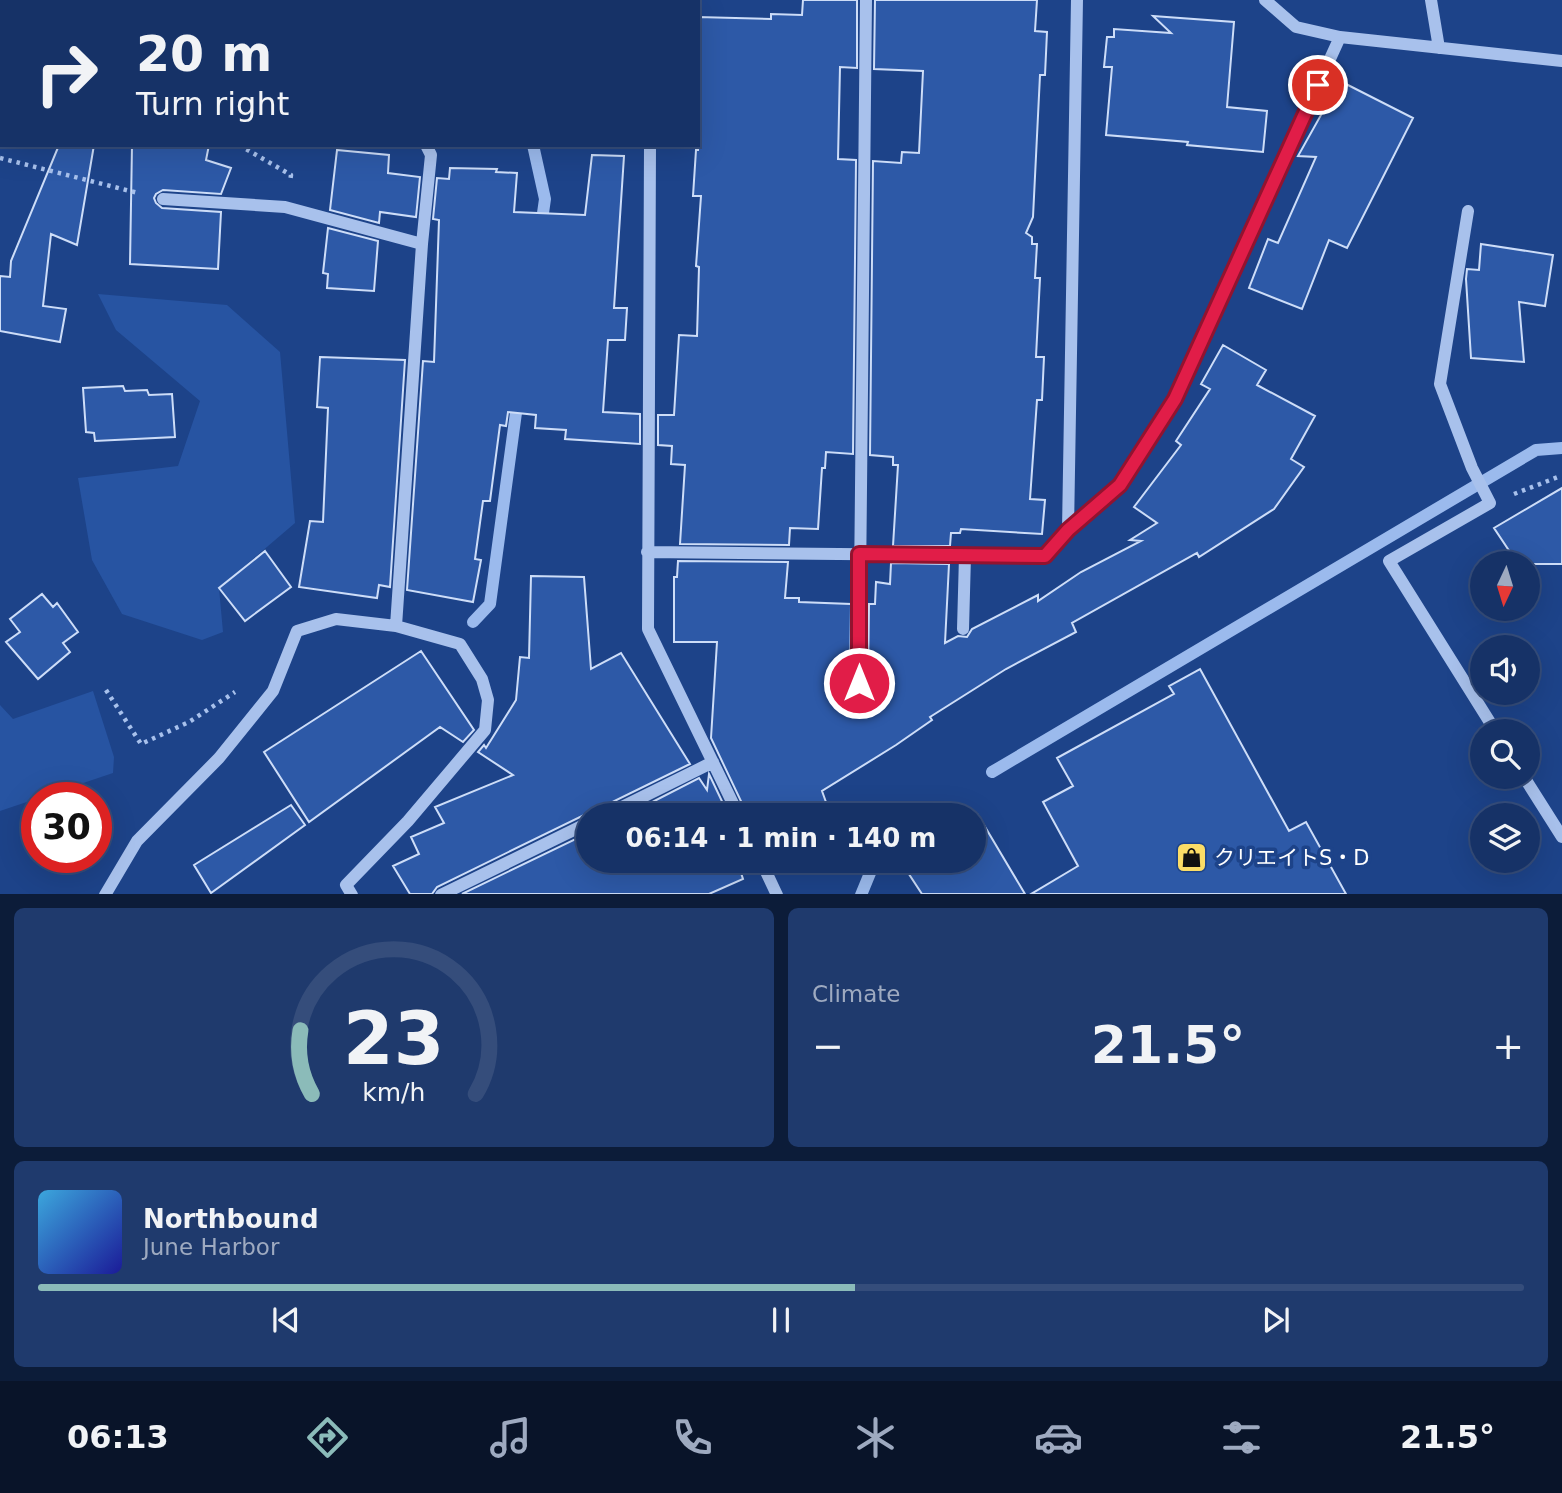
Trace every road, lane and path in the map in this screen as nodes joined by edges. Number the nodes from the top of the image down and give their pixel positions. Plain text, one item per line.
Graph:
1 (866, 0) edge
2 (1077, 0) edge
3 (1265, 0) edge
4 (1432, 0) edge
5 (1340, 37) junction
6 (1439, 48) junction
7 (1562, 61) edge
8 (242, 147) edge
9 (427, 147) edge
10 (650, 147) edge
11 (0, 158) edge
12 (163, 199) joint
13 (285, 207) junction
14 (1468, 211) dead end
15 (422, 244) junction
16 (1559, 477) dead end
17 (1490, 503) junction
18 (1068, 530) junction
19 (647, 552) junction
20 (859, 554) junction
21 (965, 556) junction
22 (396, 626) junction
23 (963, 629) dead end
24 (859, 683) dead end
25 (106, 690) dead end
26 (274, 691) junction
27 (1488, 719) edge
28 (713, 762) junction
29 (1532, 789) edge
30 (630, 803) edge
31 (733, 803) edge
32 (576, 829) edge
33 (1562, 837) edge
34 (767, 873) edge
35 (106, 894) edge
36 (352, 894) edge
37 (442, 894) edge
38 (777, 894) edge

1 - 20 street
2 - 18 street
3 - 5 street
4 - 6 street
5 - 6 street
5 - 18 street
6 - 7 street
8 - 13 path
9 - 15 street
10 - 19 street
11 - 12 path
12 - 13 street
13 - 15 street
14 - 17 street
15 - 22 street
16 - 17 path
17 - 27 street
18 - 21 street
19 - 20 street
19 - 28 street
20 - 21 street
20 - 24 street
21 - 23 street
22 - 26 street
22 - 36 street
25 - 26 path
26 - 35 street
28 - 30 street
28 - 31 street
29 - 33 street
32 - 37 street
34 - 38 street

